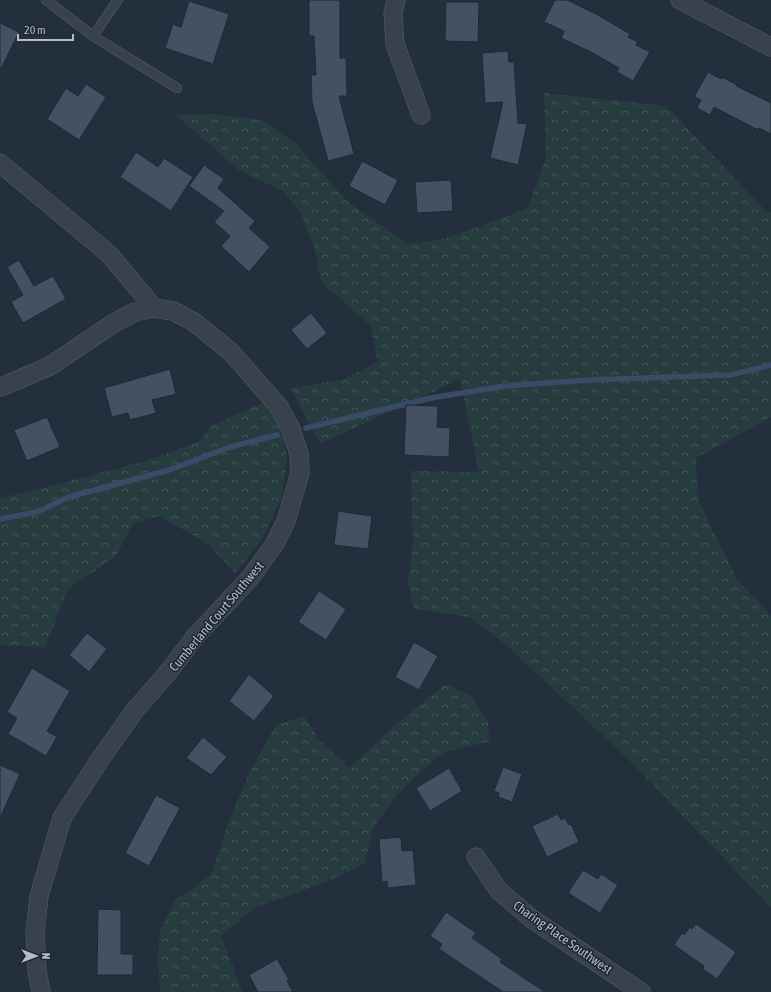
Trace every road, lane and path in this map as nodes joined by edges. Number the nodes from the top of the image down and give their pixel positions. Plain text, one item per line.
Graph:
1 (46, 0) edge
2 (118, 0) edge
3 (396, 0) edge
4 (680, 0) edge
5 (93, 36) junction
6 (771, 47) edge
7 (177, 88) dead end
8 (421, 115) dead end
9 (0, 163) edge
10 (154, 308) junction
11 (0, 387) edge
12 (476, 857) dead end
13 (41, 992) edge
14 (641, 992) edge

1 - 5 lane
2 - 5 lane
3 - 8 street
4 - 6 street
5 - 7 lane
9 - 10 street
10 - 11 street, Cumberland Court Southwest
10 - 13 street, Cumberland Court Southwest
12 - 14 street, Charing Place Southwest

